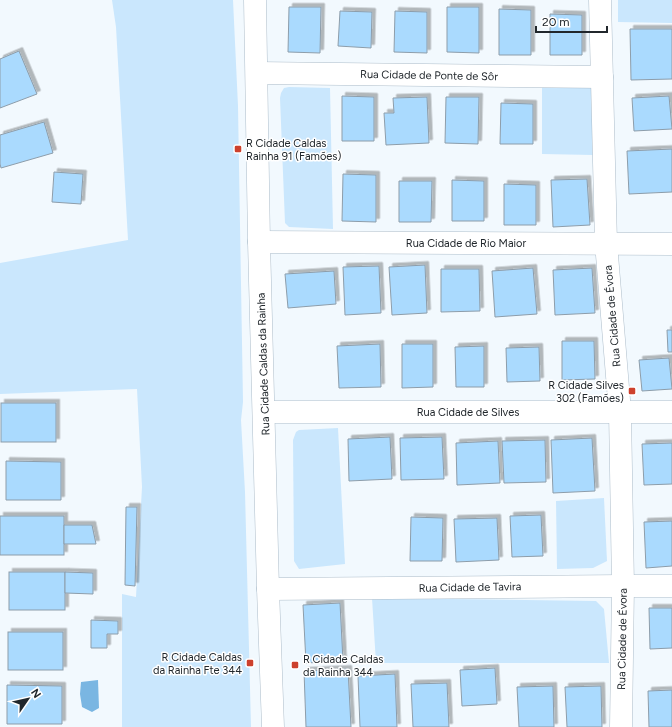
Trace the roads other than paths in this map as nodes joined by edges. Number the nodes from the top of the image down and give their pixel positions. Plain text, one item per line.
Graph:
1 (255, 0) edge
2 (600, 0) edge
3 (256, 74) junction
4 (602, 77) junction
5 (259, 242) junction
6 (606, 244) junction
7 (672, 244) edge
8 (264, 412) junction
9 (620, 412) junction
10 (672, 412) edge
11 (623, 586) junction
12 (672, 586) edge
13 (268, 588) junction
14 (273, 727) edge
15 (621, 727) edge

1 - 3 street, Rua Cidade Caldas da Rainha
2 - 4 street, Rua Cidade de Évora
3 - 4 street, Rua Cidade de Ponte de Sôr
3 - 5 street, Rua Cidade Caldas da Rainha
4 - 6 street, Rua Cidade de Évora
5 - 6 street, Rua Cidade de Rio Maior
5 - 8 street, Rua Cidade Caldas da Rainha
6 - 7 street, Rua Cidade de Rio Maior
6 - 9 street, Rua Cidade de Évora
8 - 9 street, Rua Cidade de Silves
8 - 13 street, Rua Cidade Caldas da Rainha
9 - 10 street, Rua Cidade de Silves
9 - 11 street, Rua Cidade de Évora
11 - 12 street, Rua Cidade de Tavira
11 - 13 street, Rua Cidade de Tavira
11 - 15 street, Rua Cidade de Évora
13 - 14 street, Rua Cidade Caldas da Rainha

